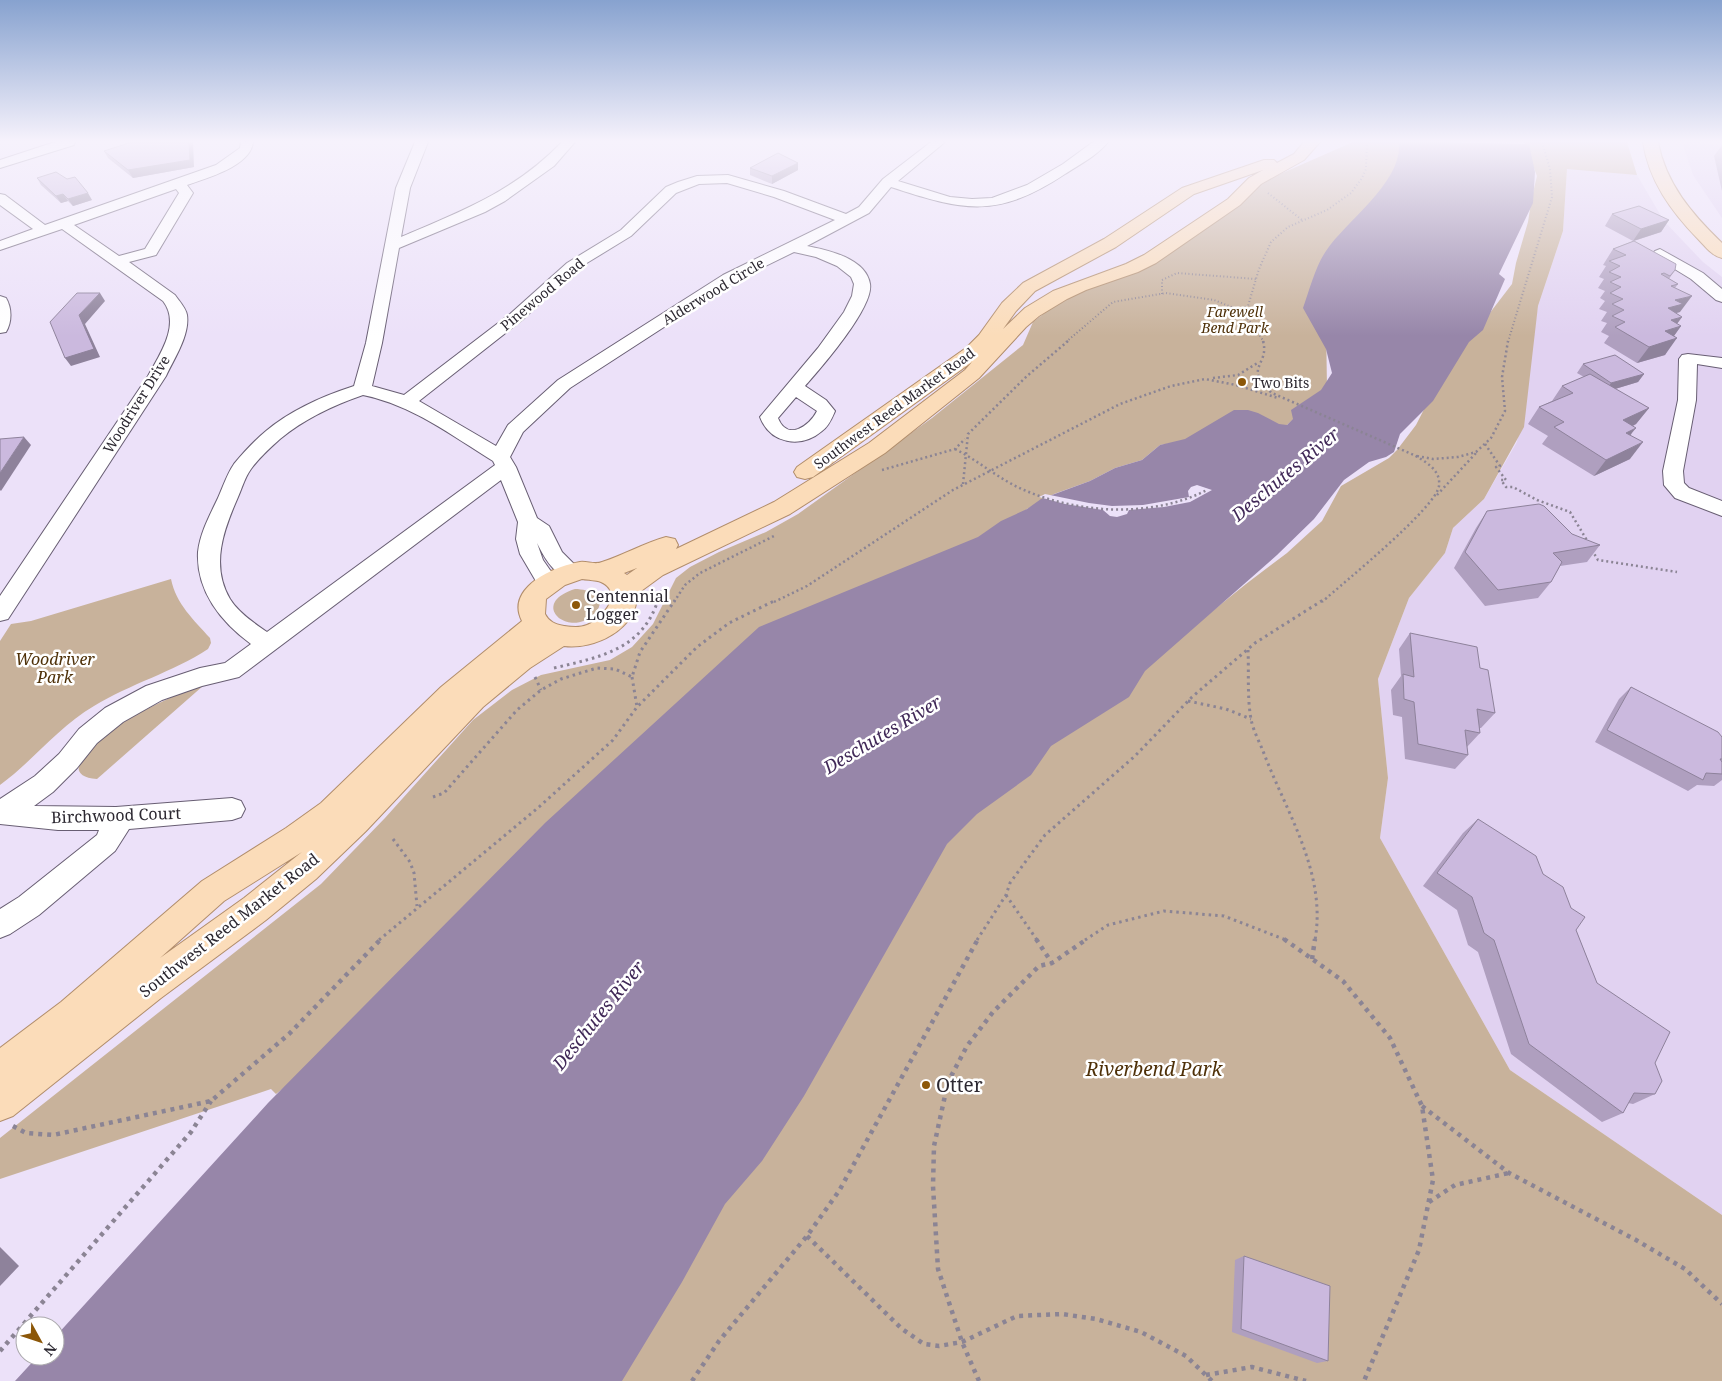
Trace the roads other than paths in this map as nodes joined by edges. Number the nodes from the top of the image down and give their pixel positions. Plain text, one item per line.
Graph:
1 (11, 206) edge
2 (113, 206) edge
3 (178, 206) edge
4 (400, 206) edge
5 (485, 206) edge
6 (654, 206) edge
7 (813, 206) edge
8 (867, 206) edge
9 (1165, 206) edge
10 (1227, 206) edge
11 (1679, 206) edge
12 (1699, 206) edge
13 (848, 220) junction
14 (64, 224) junction
15 (44, 231) junction
16 (1722, 235) edge
17 (0, 246) edge
18 (392, 246) junction
19 (791, 247) junction
20 (1722, 253) edge
21 (1660, 254) edge
22 (116, 261) junction
23 (1722, 297) edge
24 (0, 301) edge
25 (0, 328) edge
26 (1722, 363) edge
27 (794, 387) dead end
28 (362, 389) junction
29 (408, 401) junction
30 (503, 462) junction
31 (1722, 509) edge
32 (528, 522) junction
33 (571, 572) junction
34 (602, 572) junction
35 (548, 583) junction
36 (624, 590) junction
37 (0, 613) edge
38 (547, 630) junction
39 (267, 644) junction
40 (232, 809) dead end
41 (0, 812) edge
42 (122, 817) junction
43 (0, 925) edge
44 (0, 1071) edge
45 (5, 1114) edge

1 - 15 street
2 - 14 street
3 - 22 street
4 - 18 street
5 - 18 street
6 - 29 street, Pinewood Road
7 - 13 street, Pinewood Road
8 - 13 street, Alderwood Circle
9 - 34 main road, Southwest Reed Market Road
10 - 36 main road, Southwest Reed Market Road
11 - 20 main road
12 - 16 main road
13 - 19 street, Alderwood Circle
14 - 15 street
14 - 22 street, Woodriver Drive
15 - 17 street
18 - 28 street
19 - 27 street
19 - 30 street, Alderwood Circle
21 - 23 street
22 - 37 street, Woodriver Drive
24 - 25 street
26 - 31 street
28 - 29 street
28 - 39 street
29 - 30 street
30 - 32 street
30 - 39 street
32 - 33 street
32 - 35 street
33 - 34 main road, Southwest Reed Market Road
33 - 35 main road, Southwest Reed Market Road
34 - 36 main road
35 - 38 main road, Southwest Reed Market Road
36 - 38 main road
38 - 44 main road, Southwest Reed Market Road
38 - 45 main road, Southwest Reed Market Road
39 - 41 street
40 - 42 street, Birchwood Court
41 - 42 street, Birchwood Court
42 - 43 street

